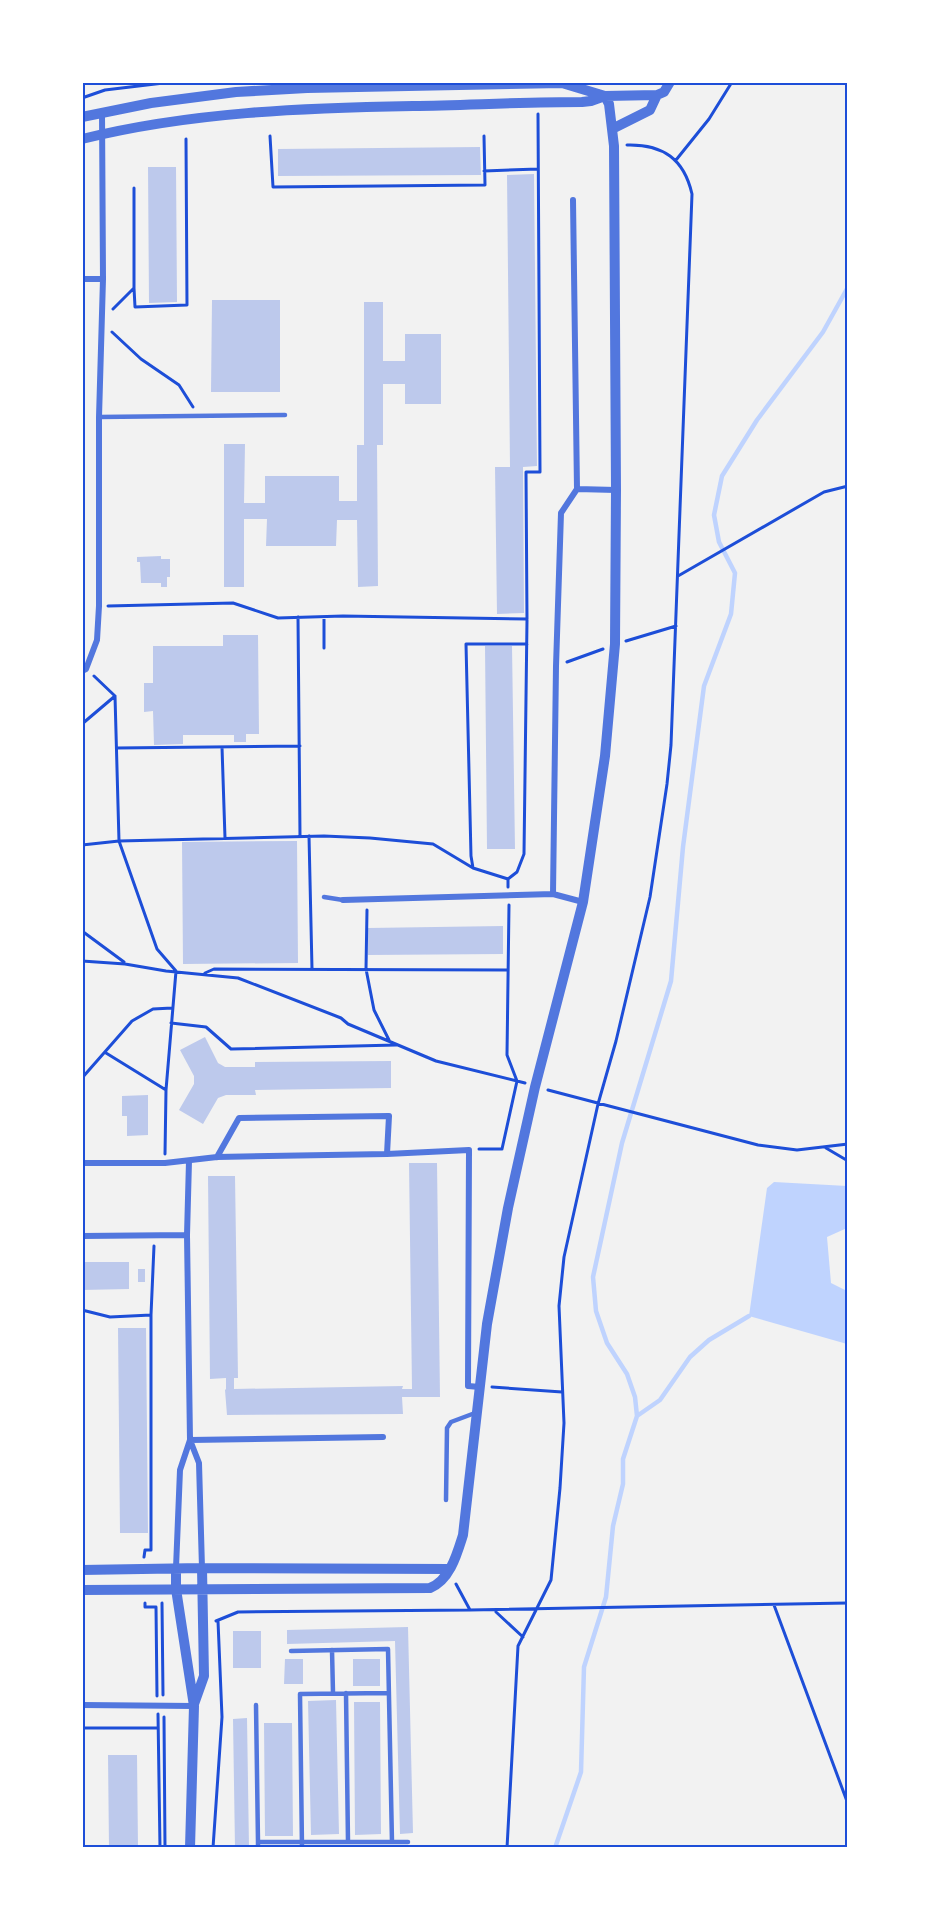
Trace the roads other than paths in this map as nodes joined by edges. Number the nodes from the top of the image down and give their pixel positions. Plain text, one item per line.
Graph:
1 (670, 82) edge
2 (258, 86) edge
3 (657, 95) junction
4 (605, 96) junction
5 (102, 112) junction
6 (82, 117) edge
7 (612, 129) junction
8 (103, 134) junction
9 (82, 139) edge
10 (573, 200) dead end
11 (82, 279) edge
12 (103, 279) junction
13 (285, 415) dead end
14 (99, 417) junction
15 (577, 489) junction
16 (616, 490) junction
17 (84, 670) edge
18 (553, 894) junction
19 (324, 897) dead end
20 (343, 900) joint
21 (583, 902) junction
22 (387, 1154) junction
23 (217, 1157) junction
24 (189, 1161) junction
25 (82, 1163) edge
26 (187, 1235) junction
27 (82, 1236) edge
28 (481, 1387) junction
29 (478, 1413) junction
30 (383, 1437) dead end
31 (190, 1440) junction
32 (446, 1500) dead end
33 (176, 1568) junction
34 (202, 1568) junction
35 (449, 1569) junction
36 (82, 1570) edge
37 (176, 1589) junction
38 (202, 1589) junction
39 (82, 1590) edge
40 (332, 1650) junction
41 (291, 1651) dead end
42 (333, 1693) junction
43 (346, 1693) junction
44 (389, 1693) junction
45 (82, 1705) edge
46 (256, 1705) dead end
47 (194, 1706) junction
48 (348, 1842) junction
49 (392, 1842) junction
50 (408, 1842) dead end
51 (258, 1845) edge
52 (302, 1845) edge
53 (190, 1848) edge

1 - 3 street
2 - 4 street
2 - 5 street
3 - 4 street
3 - 7 street
4 - 7 street
4 - 8 street
5 - 6 street
5 - 8 street
7 - 16 street
8 - 9 street
8 - 12 street
10 - 15 street
11 - 12 street
12 - 14 street
13 - 14 lane
14 - 17 street
15 - 16 street
15 - 18 street
16 - 21 street
18 - 20 street
18 - 21 street
19 - 20 lane
21 - 28 street
22 - 23 street
22 - 23 street
22 - 28 street
23 - 24 street
24 - 25 street
24 - 26 street
26 - 27 street
26 - 31 street
28 - 29 street
29 - 32 lane
29 - 35 street
30 - 31 street
31 - 33 street
31 - 34 street
33 - 34 street
33 - 36 street
33 - 37 street
34 - 35 street
34 - 38 street
35 - 38 street
37 - 38 street
37 - 39 street
37 - 47 street
38 - 47 street
40 - 41 lane
40 - 42 lane
40 - 44 lane
42 - 43 lane
42 - 52 lane
43 - 44 lane
43 - 48 lane
44 - 49 lane
45 - 47 street
46 - 51 lane
47 - 53 street
48 - 49 lane
48 - 52 lane
49 - 50 lane
51 - 52 lane

